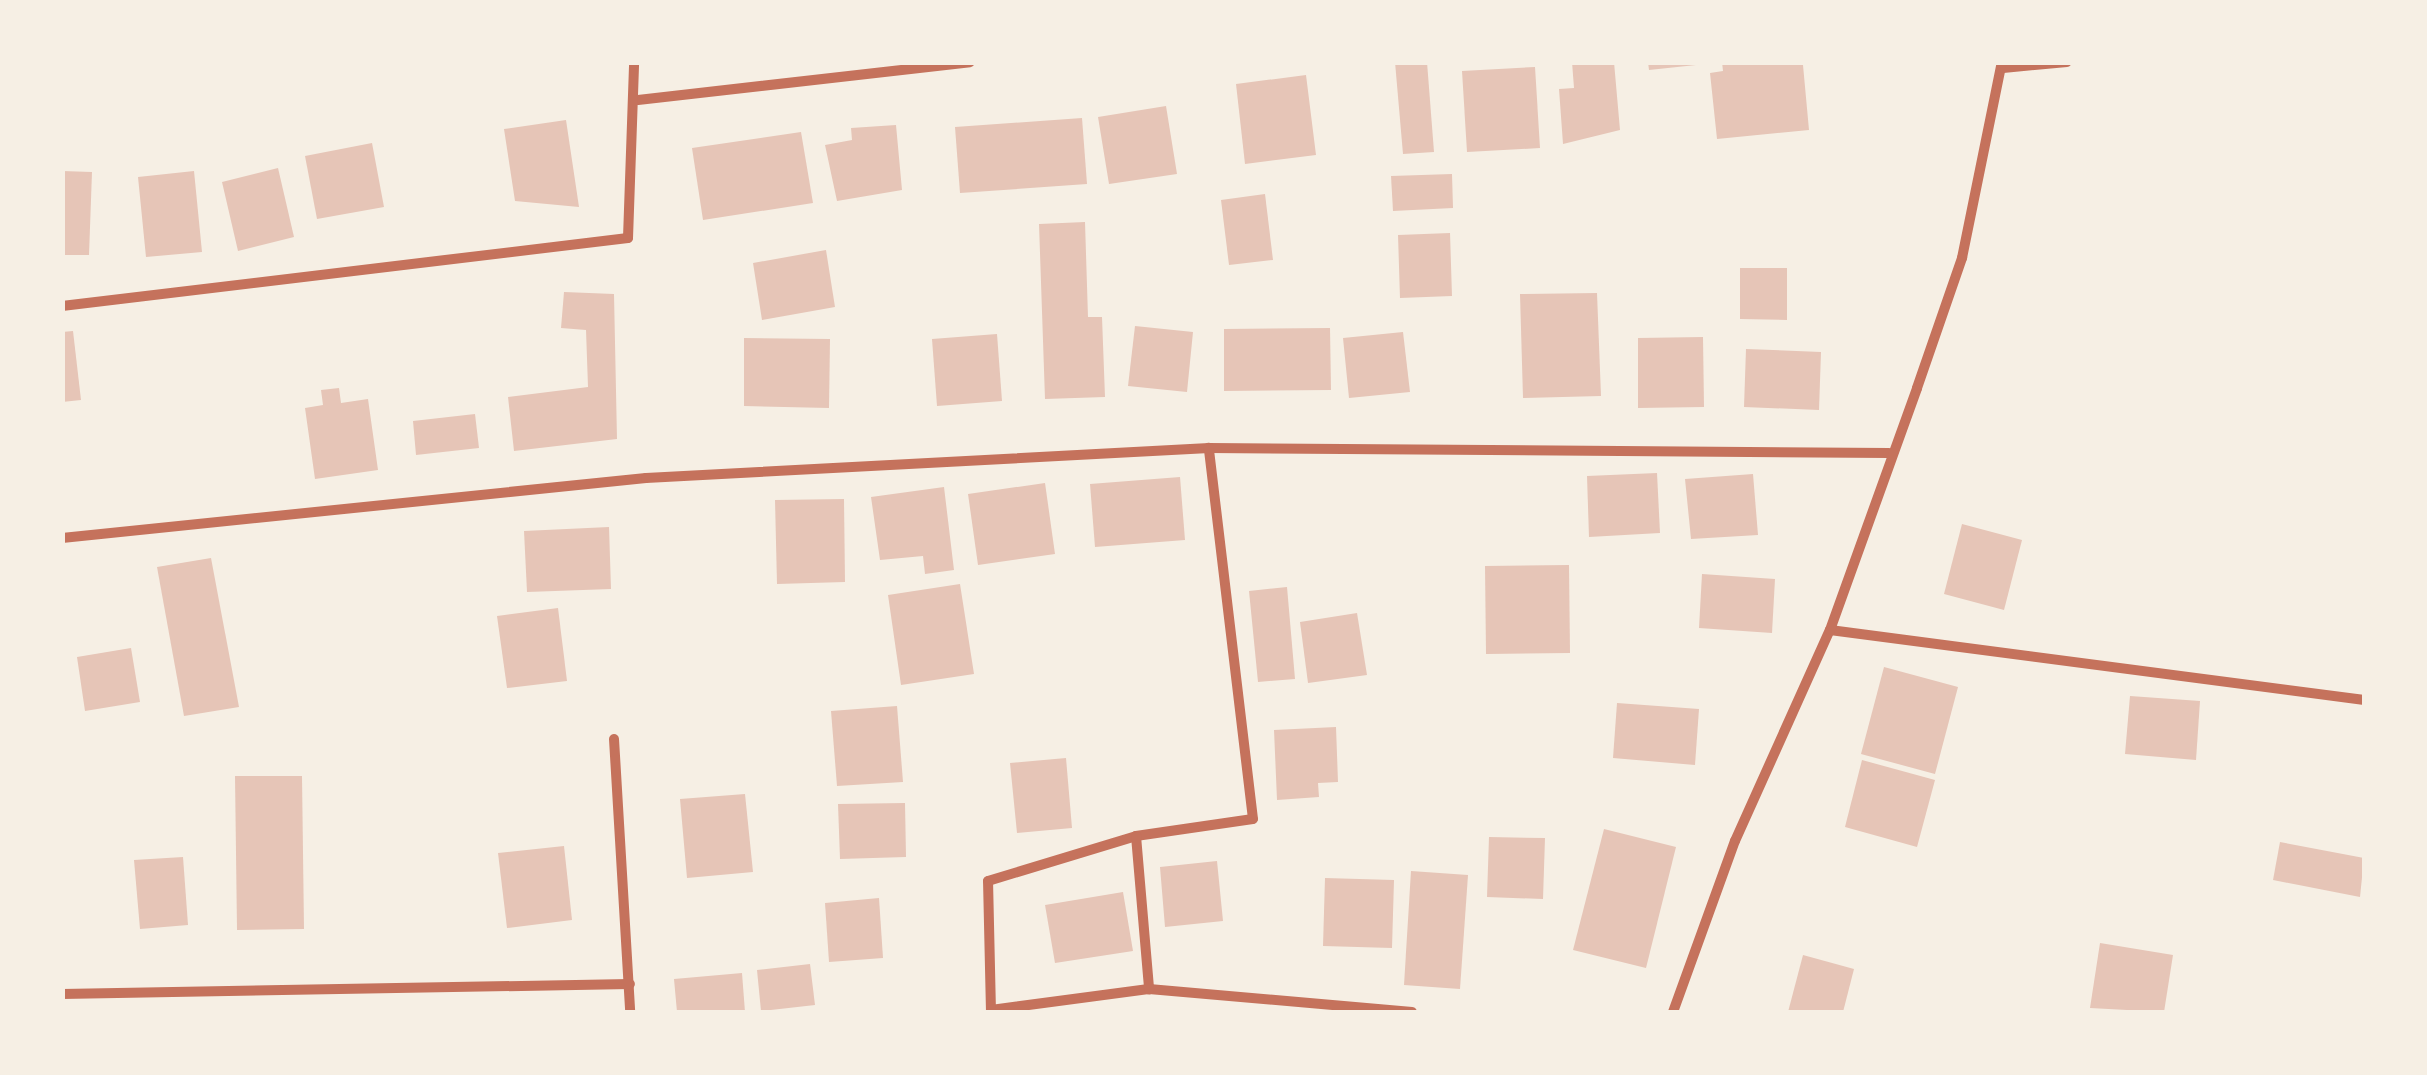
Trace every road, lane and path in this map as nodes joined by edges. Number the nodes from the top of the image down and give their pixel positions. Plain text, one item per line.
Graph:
1 (634, 62) edge
2 (970, 62) edge
3 (2067, 62) edge
4 (948, 64) edge
5 (2002, 65) edge
6 (638, 100) junction
7 (62, 306) edge
8 (1210, 448) junction
9 (1890, 453) junction
10 (62, 538) edge
11 (1830, 630) junction
12 (2364, 700) edge
13 (614, 739) dead end
14 (1136, 836) junction
15 (630, 984) junction
16 (1148, 989) junction
17 (62, 994) edge
18 (991, 1011) edge
19 (630, 1012) edge
20 (1412, 1012) edge
21 (1673, 1012) edge

1 - 6 street
2 - 4 street
3 - 5 street
4 - 6 street
5 - 9 street
6 - 7 street
8 - 9 street
8 - 10 street
8 - 14 street
9 - 11 street
11 - 12 street
11 - 21 street
13 - 15 street
14 - 16 street
14 - 18 street
15 - 17 street
15 - 19 street
16 - 18 street
16 - 20 street

